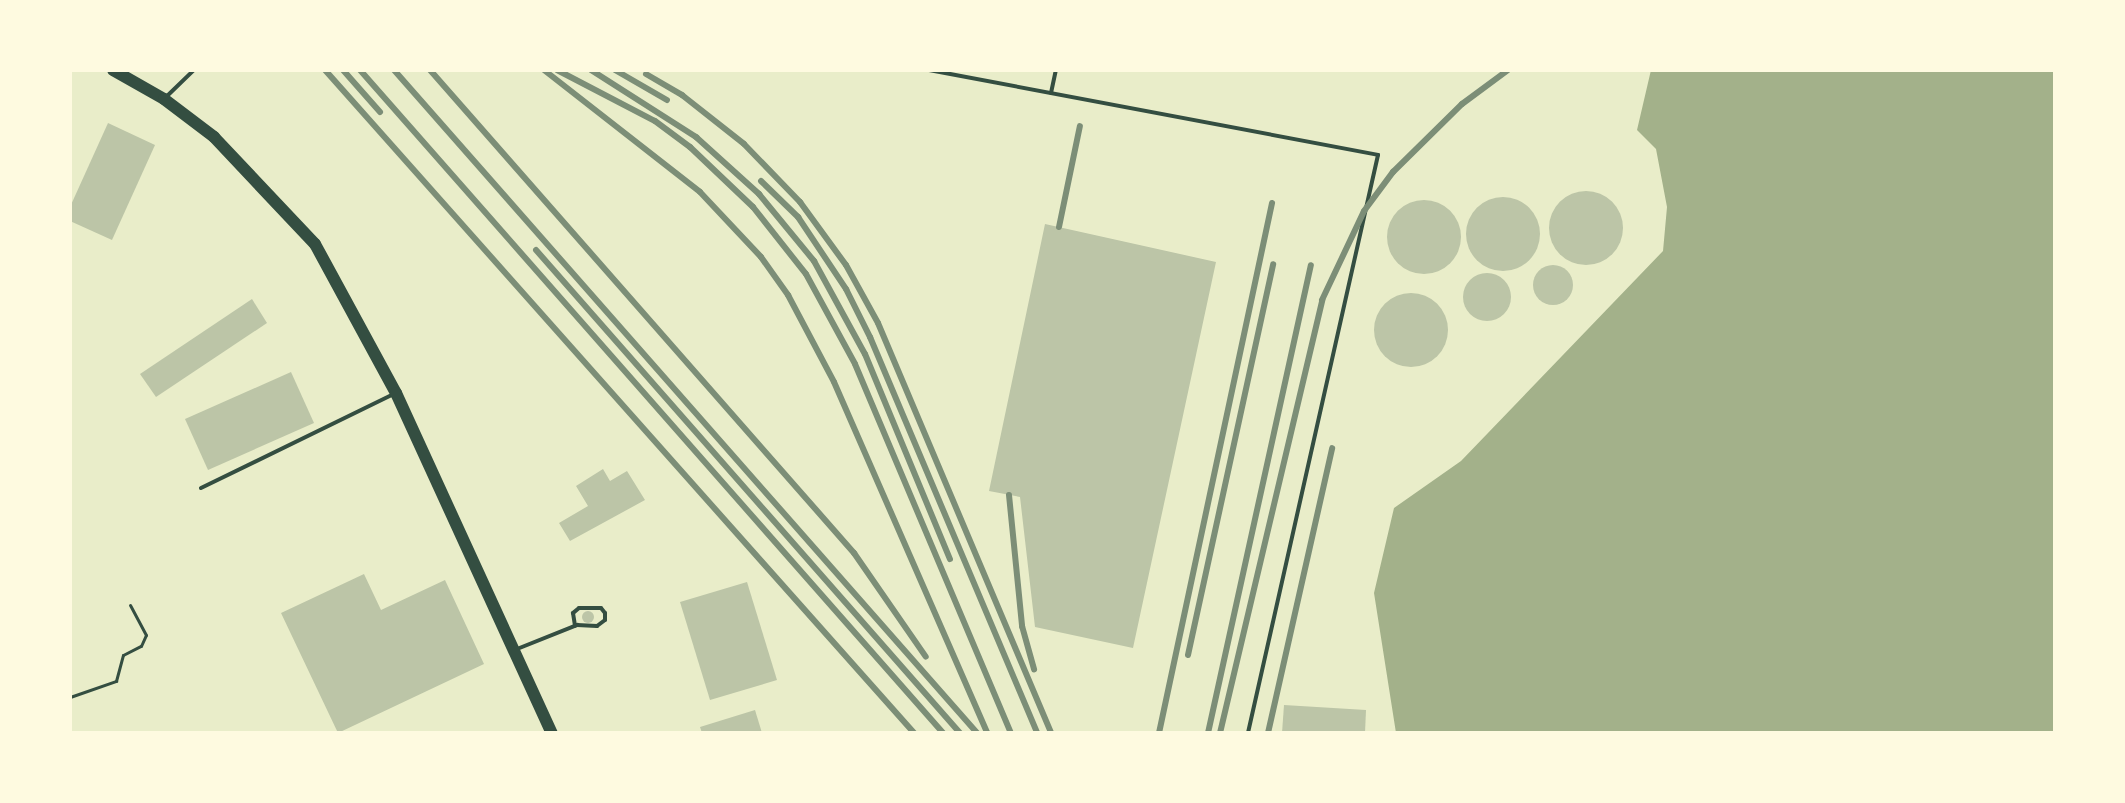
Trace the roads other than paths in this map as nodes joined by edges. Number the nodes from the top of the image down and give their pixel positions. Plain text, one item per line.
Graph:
1 (113, 70) edge
2 (194, 70) edge
3 (929, 70) edge
4 (1056, 70) edge
5 (1051, 93) junction
6 (164, 99) junction
7 (396, 393) junction
8 (201, 488) dead end
9 (575, 626) junction
10 (515, 650) junction
11 (552, 733) edge
12 (1248, 733) edge

1 - 6 main road
2 - 6 lane
3 - 5 lane
4 - 5 lane
5 - 12 lane
6 - 7 main road
7 - 8 lane
7 - 10 main road
9 - 9 lane
9 - 10 lane
10 - 11 main road

